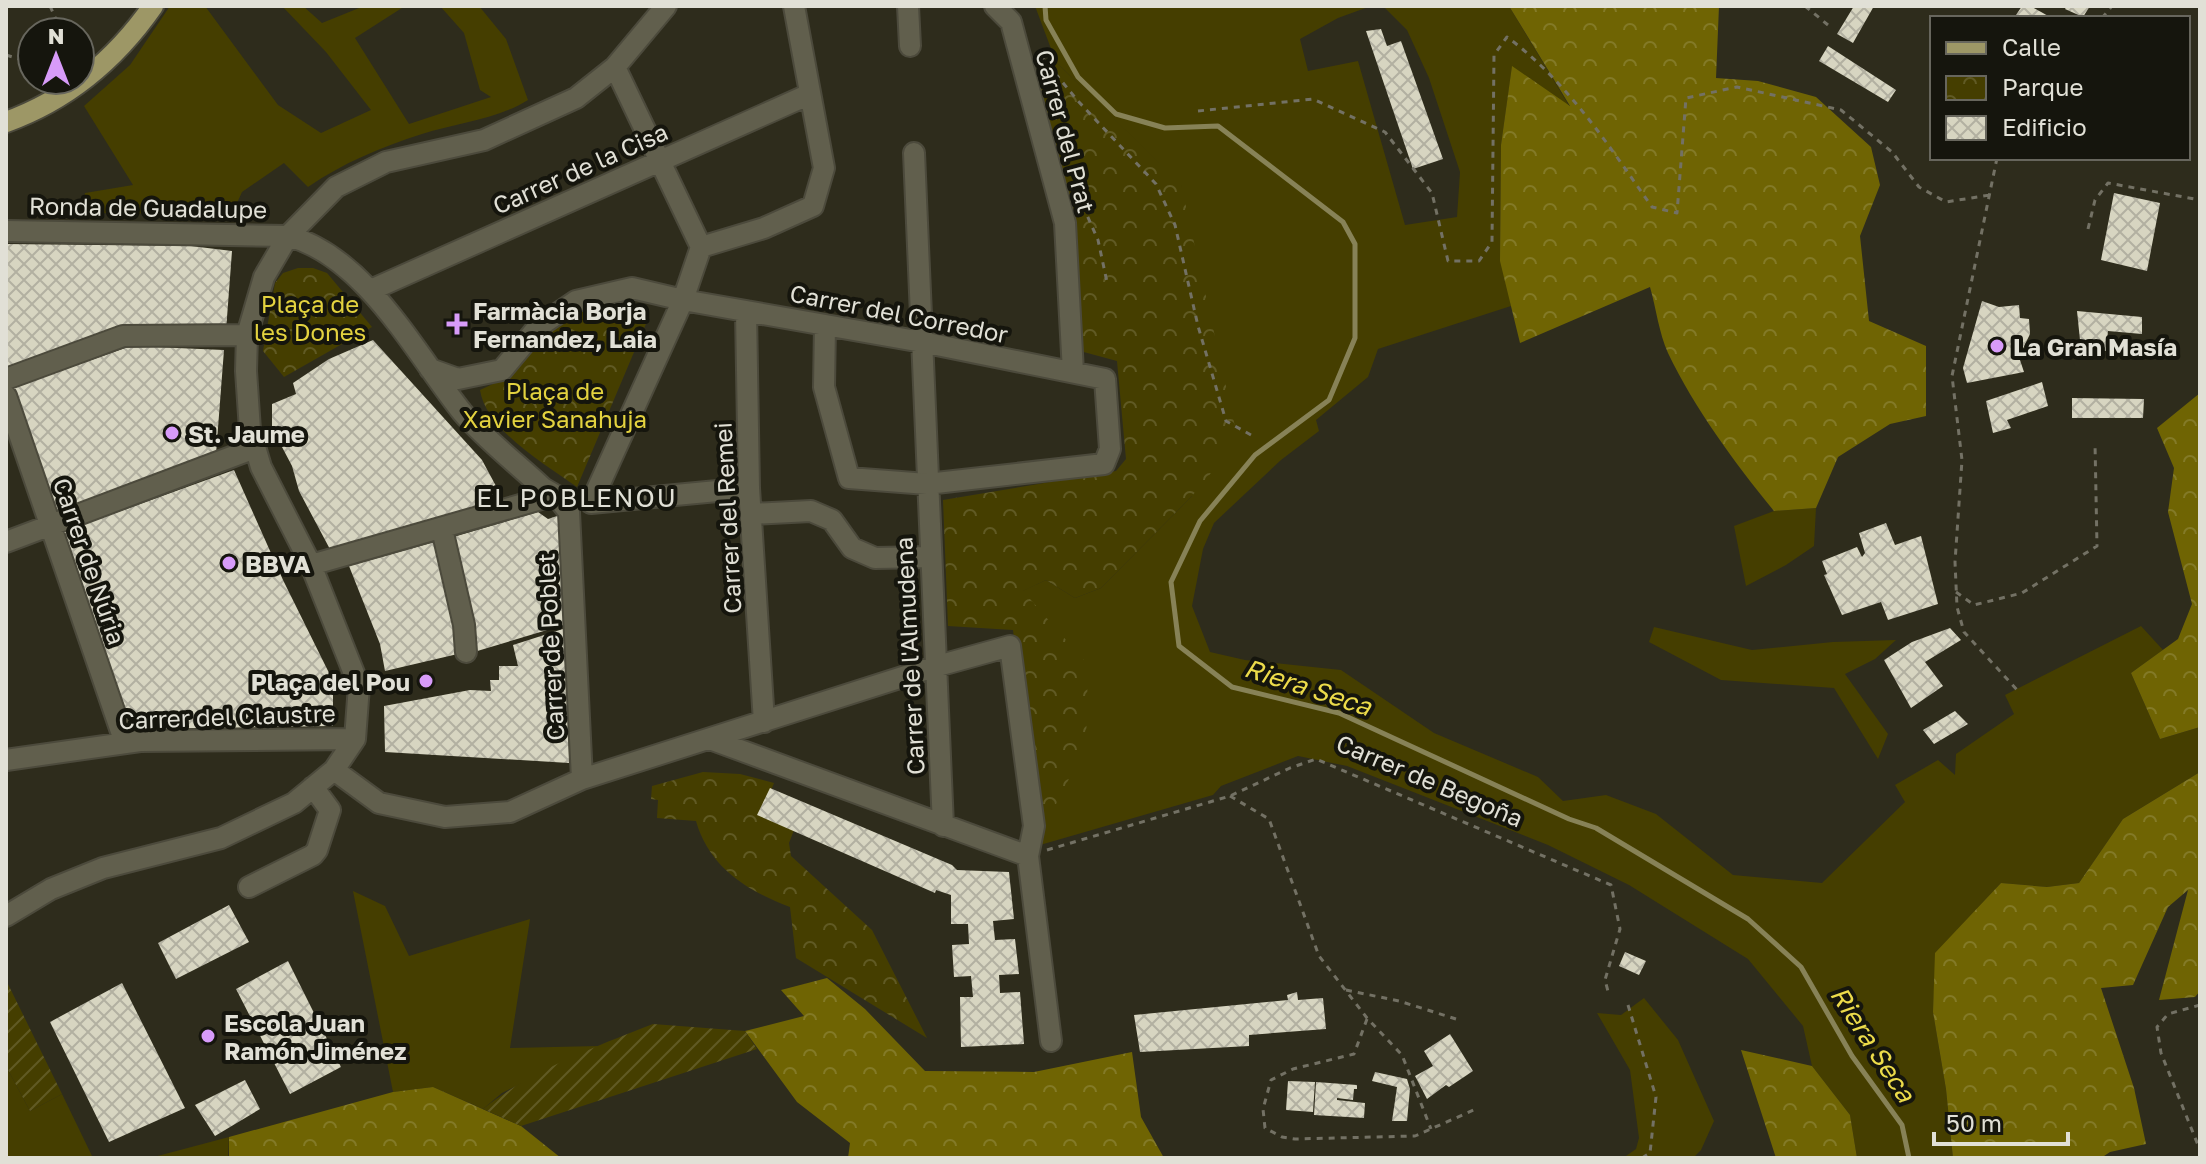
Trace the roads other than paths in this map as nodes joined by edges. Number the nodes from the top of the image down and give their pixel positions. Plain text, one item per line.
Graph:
1 (153, 6) edge
2 (666, 6) edge
3 (794, 6) edge
4 (908, 6) edge
5 (995, 6) edge
6 (910, 46) dead end
7 (615, 67) junction
8 (810, 94) junction
9 (6, 122) edge
10 (914, 153) dead end
11 (660, 161) junction
12 (6, 231) edge
13 (288, 236) junction
14 (701, 247) junction
15 (371, 290) junction
16 (683, 300) junction
17 (746, 311) junction
18 (825, 325) junction
19 (247, 335) junction
20 (922, 342) junction
21 (430, 369) junction
22 (1073, 372) junction
23 (6, 379) edge
24 (6, 396) edge
25 (255, 448) junction
26 (927, 484) junction
27 (749, 488) junction
28 (555, 495) junction
29 (751, 514) junction
30 (51, 526) junction
31 (442, 529) junction
32 (6, 542) edge
33 (930, 557) junction
34 (311, 565) junction
35 (466, 652) dead end
36 (934, 667) junction
37 (764, 722) junction
38 (355, 739) junction
39 (710, 739) junction
40 (125, 743) junction
41 (6, 760) edge
42 (334, 770) junction
43 (582, 779) junction
44 (313, 787) junction
45 (943, 826) junction
46 (1028, 856) junction
47 (249, 887) dead end
48 (6, 916) edge
49 (1051, 1041) dead end

1 - 9 main road
2 - 7 street
3 - 8 street
4 - 6 street
5 - 22 street, Carrer del Prat
7 - 11 street
7 - 13 street
8 - 11 street, Carrer de la Cisa
8 - 14 street
10 - 20 street, Carrer de l'Almudena
11 - 14 street
11 - 15 street, Carrer de la Cisa
12 - 13 street, Ronda de Guadalupe
13 - 15 street
13 - 19 street
14 - 16 street
15 - 21 street
16 - 17 street, Carrer del Corredor
16 - 21 street
16 - 27 street
17 - 18 street, Carrer del Corredor
17 - 27 street, Carrer del Remei
18 - 20 street, Carrer del Corredor
18 - 26 street
19 - 23 street
19 - 25 street
20 - 22 street, Carrer del Corredor
20 - 26 street, Carrer de l'Almudena
21 - 28 street
22 - 26 street, Carrer del Corredor
24 - 30 street, Carrer de Núria
25 - 30 street
25 - 34 street
26 - 33 street, Carrer de l'Almudena
27 - 29 street, Carrer del Remei
28 - 31 street
28 - 43 street, Carrer de Poblet
29 - 33 street
29 - 37 street, Carrer del Remei
30 - 32 street
30 - 40 street, Carrer de Núria
31 - 34 street
31 - 35 street
33 - 36 street, Carrer de l'Almudena
34 - 38 street
36 - 37 street
36 - 45 street, Carrer de l'Almudena
36 - 46 street
37 - 39 street
38 - 40 street, Carrer del Claustre
38 - 42 street
39 - 43 street
39 - 45 street
40 - 41 street, Carrer del Claustre
42 - 43 street
42 - 44 street
44 - 47 street
44 - 48 street
45 - 46 street
46 - 49 street

